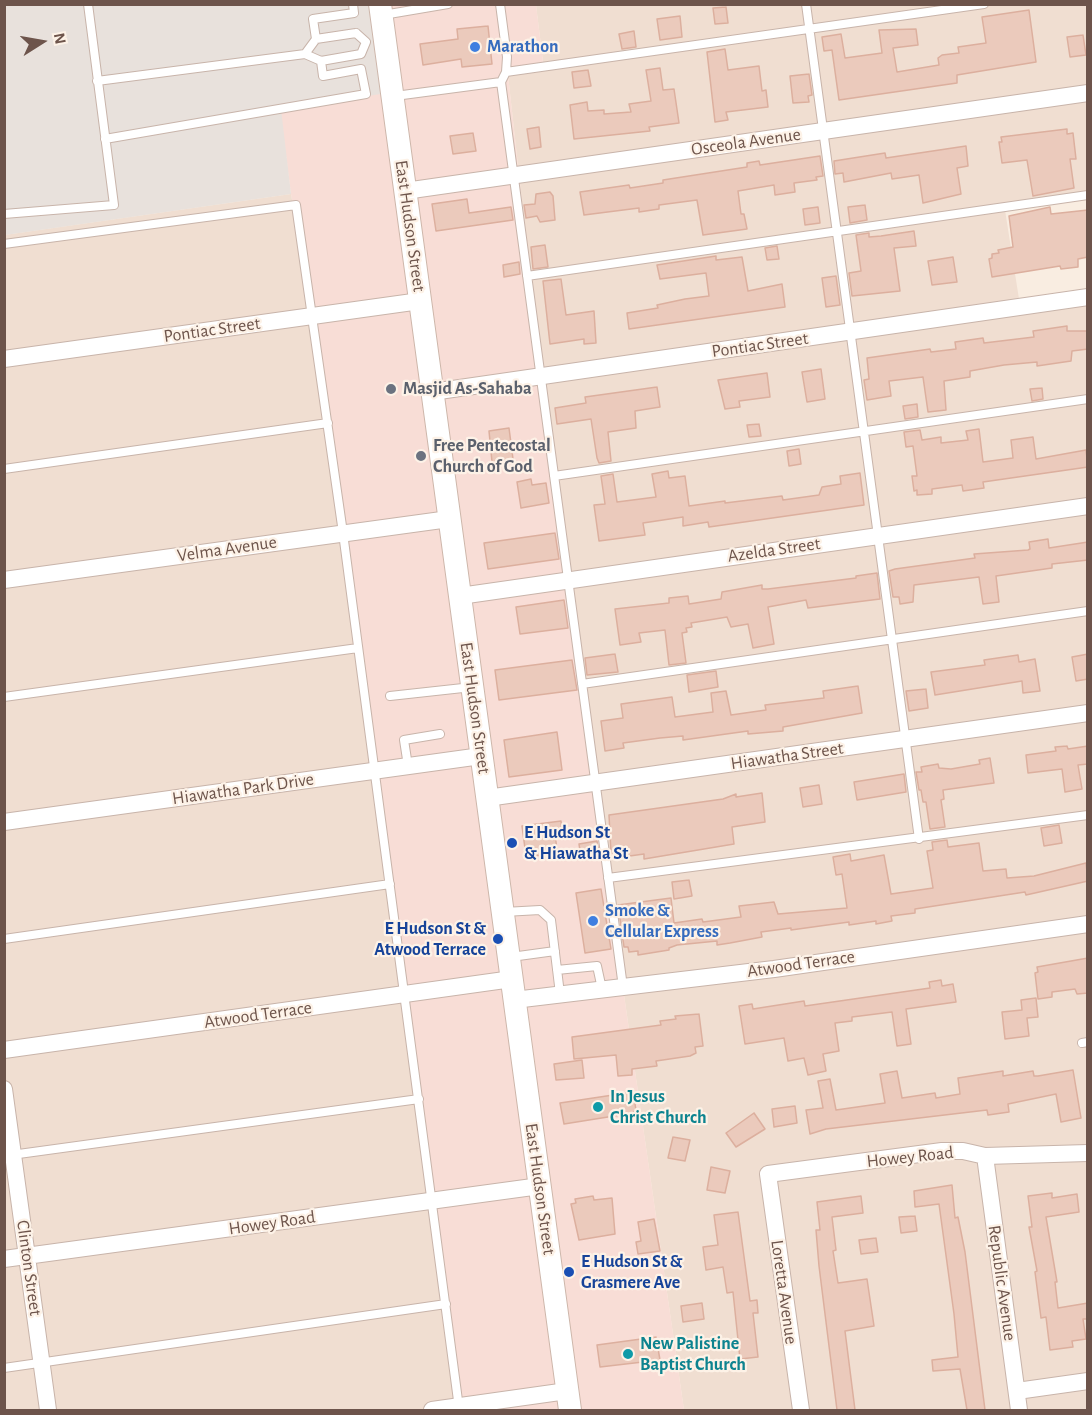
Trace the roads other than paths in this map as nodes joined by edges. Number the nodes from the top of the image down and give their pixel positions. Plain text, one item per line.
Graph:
1 (88, 4) edge
2 (353, 4) edge
3 (448, 4) edge
4 (500, 4) edge
5 (806, 4) edge
6 (984, 4) edge
7 (430, 6) edge
8 (380, 10) edge
9 (810, 30) junction
10 (316, 39) junction
11 (376, 41) junction
12 (305, 54) junction
13 (321, 61) junction
14 (506, 72) junction
15 (97, 81) junction
16 (501, 82) junction
17 (1088, 93) edge
18 (392, 97) junction
19 (822, 131) junction
20 (105, 140) junction
21 (514, 175) junction
22 (405, 191) junction
23 (1088, 195) edge
24 (4, 214) edge
25 (835, 231) junction
26 (4, 244) edge
27 (527, 276) junction
28 (1088, 297) edge
29 (420, 301) junction
30 (312, 316) junction
31 (850, 332) junction
32 (4, 358) edge
33 (541, 376) junction
34 (432, 392) junction
35 (1088, 399) edge
36 (328, 423) junction
37 (863, 431) junction
38 (4, 469) edge
39 (554, 476) junction
40 (1088, 506) edge
41 (449, 519) junction
42 (343, 533) junction
43 (876, 536) junction
44 (4, 580) edge
45 (568, 580) junction
46 (460, 596) junction
47 (1088, 611) edge
48 (892, 639) junction
49 (358, 648) junction
50 (582, 684) junction
51 (472, 687) junction
52 (390, 696) dead end
53 (4, 697) edge
54 (1088, 713) edge
55 (440, 734) dead end
56 (904, 740) junction
57 (481, 756) junction
58 (408, 766) junction
59 (374, 771) junction
60 (596, 783) junction
61 (487, 798) junction
62 (1088, 815) edge
63 (4, 822) edge
64 (919, 839) junction
65 (608, 878) junction
66 (390, 884) junction
67 (503, 912) junction
68 (1088, 924) edge
69 (4, 939) edge
70 (555, 951) junction
71 (557, 970) junction
72 (512, 979) junction
73 (623, 987) junction
74 (602, 989) junction
75 (405, 994) junction
76 (560, 994) junction
77 (4, 1050) edge
78 (4, 1089) edge
79 (419, 1099) junction
80 (1088, 1153) edge
81 (9, 1155) edge
82 (985, 1156) junction
83 (768, 1174) joint
84 (540, 1186) junction
85 (433, 1201) junction
86 (28, 1256) junction
87 (4, 1259) edge
88 (446, 1304) junction
89 (42, 1363) junction
90 (4, 1368) edge
91 (1088, 1381) edge
92 (1017, 1392) junction
93 (569, 1401) edge
94 (459, 1409) edge
95 (48, 1410) edge
96 (432, 1410) edge
97 (801, 1410) edge
98 (1019, 1410) edge

1 - 15 lane
2 - 10 lane
3 - 7 lane
4 - 14 lane
5 - 9 lane
6 - 9 lane
7 - 8 lane
8 - 11 main road, East Hudson Street
9 - 14 lane
9 - 19 lane
10 - 11 lane
10 - 12 lane
11 - 13 lane
11 - 18 main road, East Hudson Street
12 - 13 lane
12 - 15 lane
13 - 20 lane
14 - 16 lane
15 - 20 lane
16 - 18 lane
16 - 21 lane
17 - 19 street, Osceola Avenue
18 - 22 main road, East Hudson Street
19 - 21 street, Osceola Avenue
19 - 25 lane
20 - 24 lane
21 - 22 street, Osceola Avenue
21 - 27 lane
22 - 29 main road, East Hudson Street
23 - 25 lane
25 - 27 lane
25 - 31 lane
26 - 30 lane
27 - 33 lane
28 - 31 street, Pontiac Street
29 - 30 street, Pontiac Street
29 - 34 main road, East Hudson Street
30 - 32 street, Pontiac Street
30 - 36 lane
31 - 33 street, Pontiac Street
31 - 37 lane
33 - 34 street, Pontiac Street
33 - 39 lane
34 - 41 main road, East Hudson Street
35 - 37 lane
36 - 38 lane
36 - 42 lane
37 - 39 lane
37 - 43 lane
39 - 45 lane
40 - 43 street, Azelda Street
41 - 42 street, Velma Avenue
41 - 46 main road, East Hudson Street
42 - 44 street, Velma Avenue
42 - 49 lane
43 - 45 street, Azelda Street
43 - 48 lane
45 - 46 street, Azelda Street
45 - 50 lane
46 - 51 main road, East Hudson Street
47 - 48 lane
48 - 50 lane
48 - 56 lane
49 - 53 lane
49 - 59 lane
50 - 60 lane
51 - 52 lane
51 - 57 main road, East Hudson Street
54 - 56 street, Hiawatha Street
55 - 58 lane
56 - 60 street, Hiawatha Street
56 - 64 lane
57 - 58 street, Hiawatha Park Drive
57 - 61 main road, East Hudson Street
58 - 59 street, Hiawatha Park Drive
59 - 63 street, Hiawatha Park Drive
59 - 66 lane
60 - 61 street, Hiawatha Street
60 - 65 lane
61 - 67 main road, East Hudson Street
62 - 64 lane
64 - 65 lane
65 - 73 lane
66 - 69 lane
66 - 75 lane
67 - 70 lane
67 - 72 main road, East Hudson Street
68 - 73 street, Atwood Terrace
70 - 71 lane
70 - 72 lane
71 - 74 lane
71 - 76 lane
72 - 75 street, Atwood Terrace
72 - 76 street, Atwood Terrace
72 - 84 main road, East Hudson Street
73 - 74 street, Atwood Terrace
74 - 76 street, Atwood Terrace
75 - 77 street, Atwood Terrace
75 - 79 lane
78 - 81 street, Clinton Street
79 - 81 lane
79 - 85 lane
80 - 82 street, Howey Road
81 - 86 street, Clinton Street
82 - 83 street, Howey Road
82 - 92 street, Republic Avenue
83 - 97 street, Loretta Avenue
84 - 85 street, Howey Road
84 - 93 main road, East Hudson Street
85 - 86 street, Howey Road
85 - 88 lane
86 - 87 street, Howey Road
86 - 89 street, Clinton Street
88 - 89 lane
88 - 94 lane
89 - 90 lane
89 - 95 street, Clinton Street
91 - 92 street
92 - 98 street, Republic Avenue
93 - 94 street
94 - 96 street

